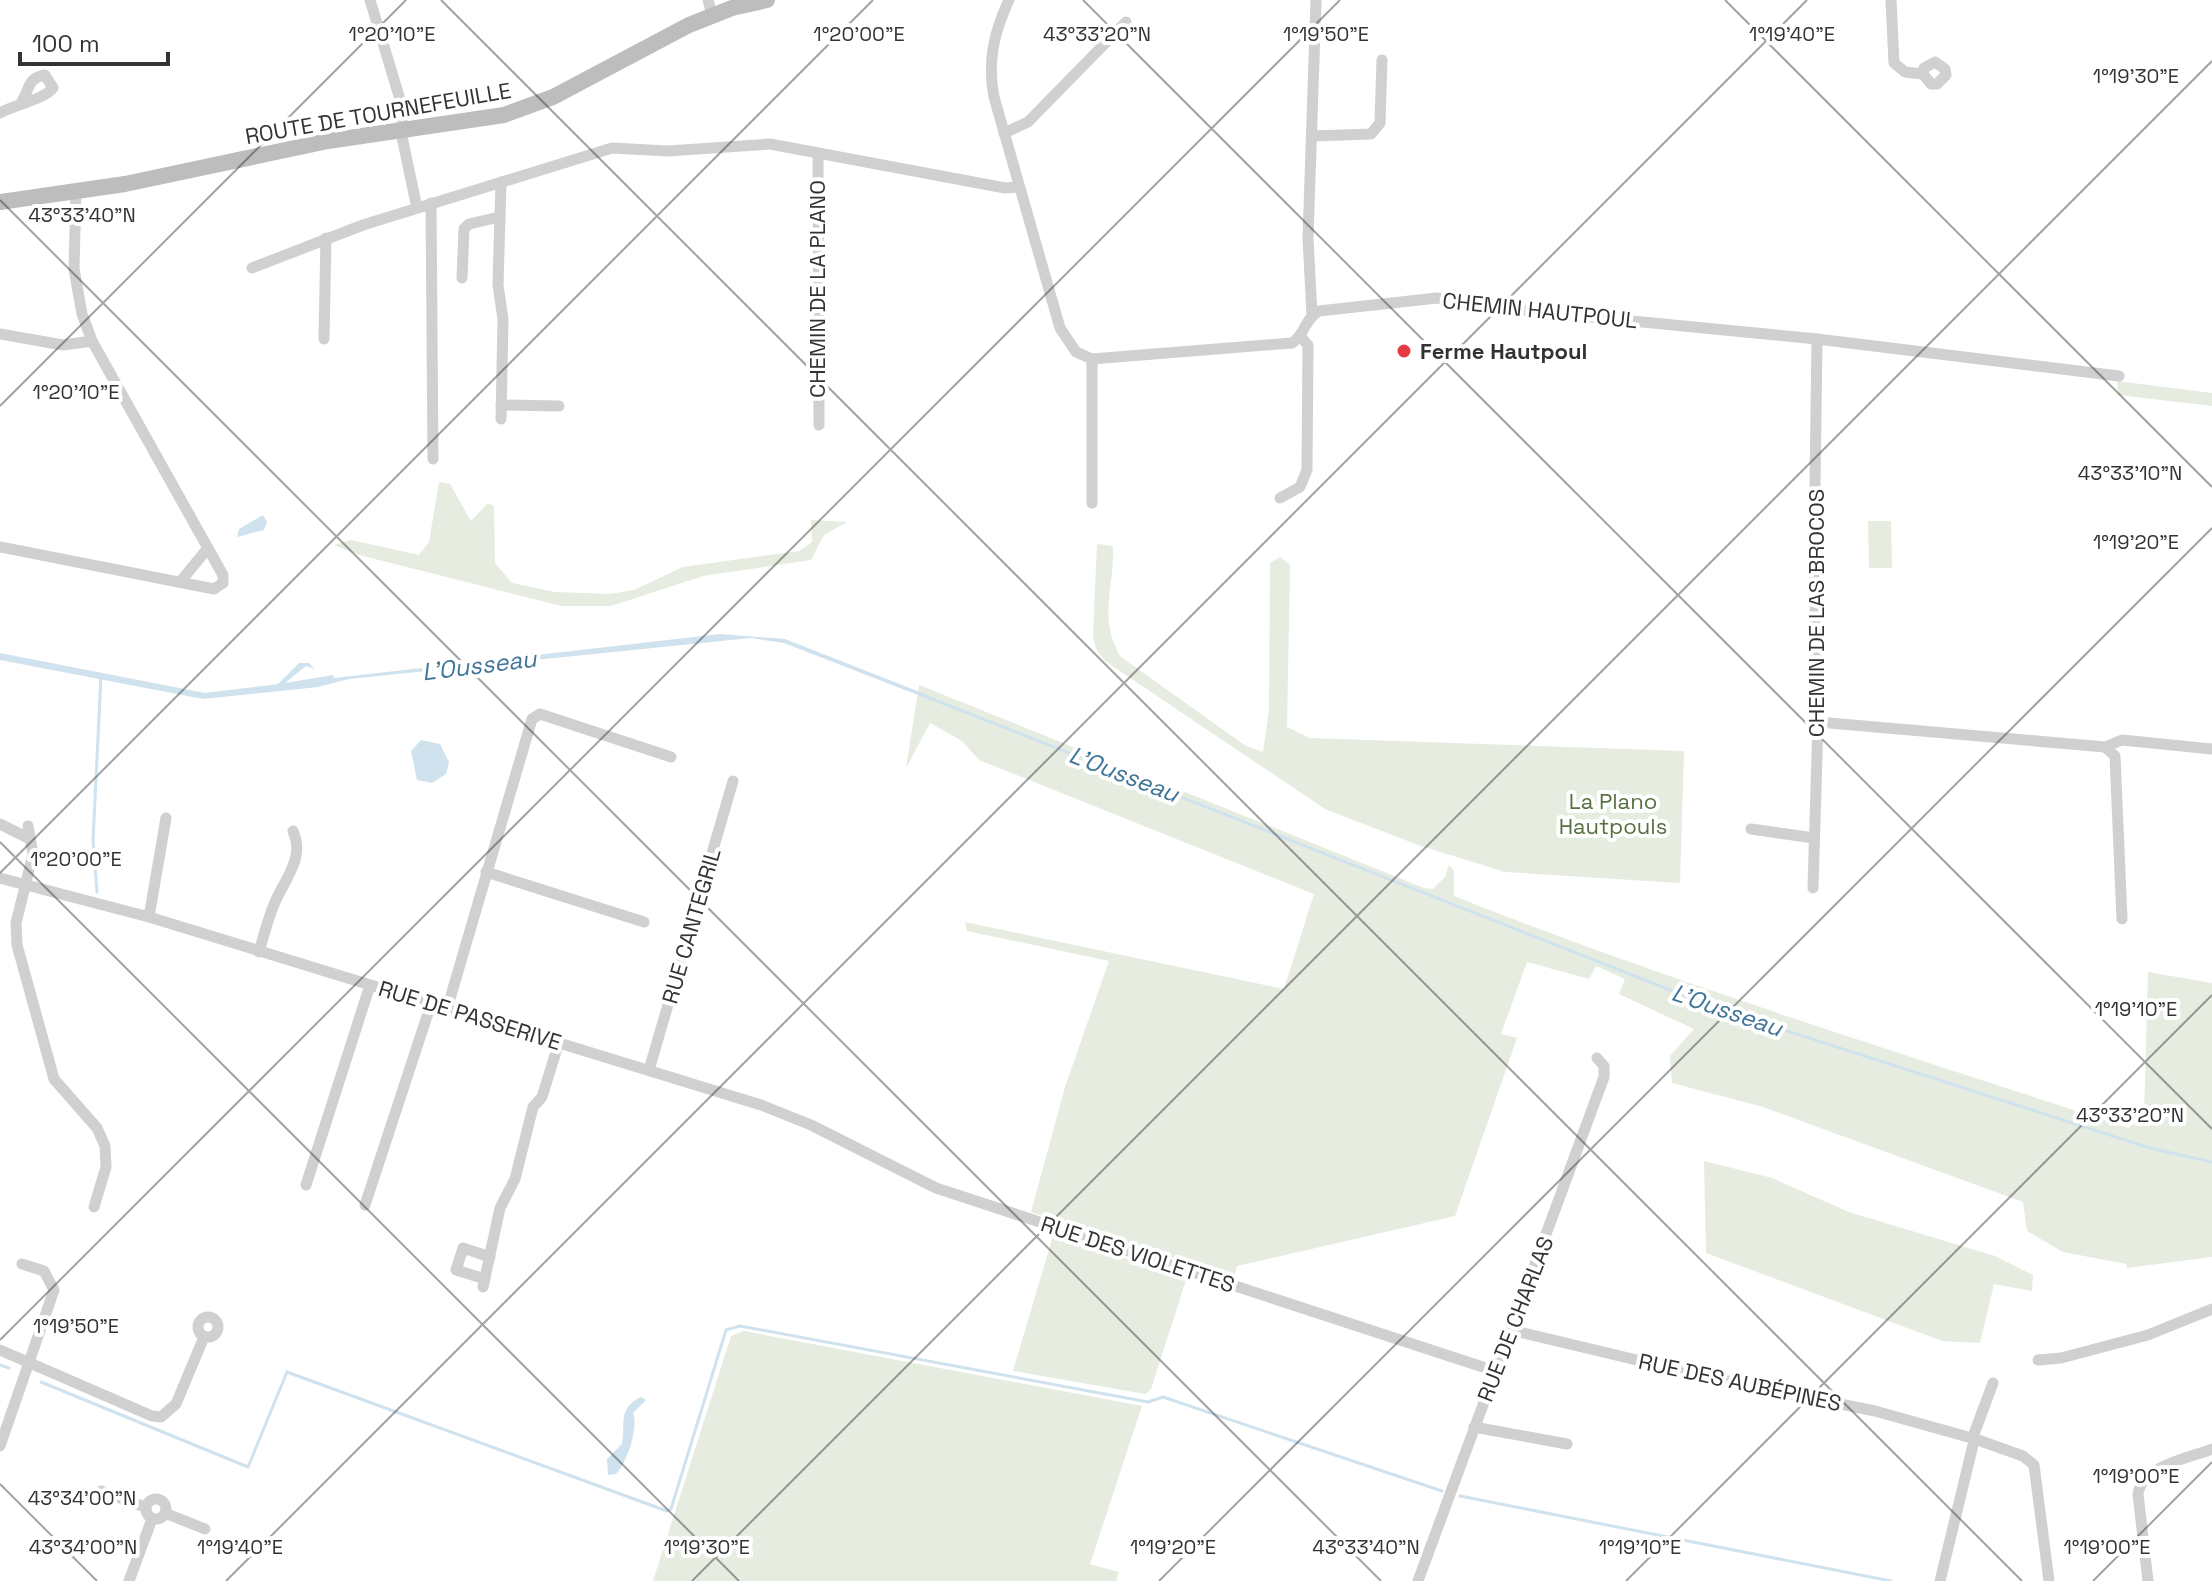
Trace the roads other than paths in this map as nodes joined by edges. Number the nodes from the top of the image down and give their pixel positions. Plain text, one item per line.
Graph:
1 (370, 0) edge
2 (767, 0) edge
3 (1009, 0) edge
4 (1316, 0) edge
5 (1891, 0) edge
6 (710, 8) edge
7 (1126, 22) dead end
8 (1382, 60) dead end
9 (1923, 74) dead end
10 (22, 101) dead end
11 (0, 113) edge
12 (403, 130) junction
13 (1004, 133) junction
14 (1312, 136) junction
15 (818, 153) junction
16 (501, 182) junction
17 (1019, 187) junction
18 (76, 191) junction
19 (0, 202) edge
20 (431, 203) junction
21 (417, 208) junction
22 (499, 217) junction
23 (326, 238) junction
24 (252, 268) dead end
25 (462, 278) dead end
26 (1312, 315) junction
27 (0, 334) edge
28 (1301, 337) junction
29 (324, 339) dead end
30 (1817, 339) junction
31 (92, 341) junction
32 (1092, 359) junction
33 (2119, 376) dead end
34 (501, 405) junction
35 (559, 406) dead end
36 (501, 419) dead end
37 (819, 425) dead end
38 (433, 459) dead end
39 (1280, 498) dead end
40 (1092, 503) dead end
41 (0, 547) edge
42 (208, 548) junction
43 (180, 582) junction
44 (1818, 722) junction
45 (2105, 747) junction
46 (2212, 749) edge
47 (671, 757) dead end
48 (733, 781) dead end
49 (166, 818) dead end
50 (0, 824) edge
51 (28, 826) dead end
52 (1751, 829) dead end
53 (293, 831) dead end
54 (1814, 838) junction
55 (30, 839) junction
56 (486, 872) junction
57 (0, 878) edge
58 (26, 885) junction
59 (1813, 888) dead end
60 (149, 917) junction
61 (2122, 919) dead end
62 (644, 922) dead end
63 (259, 952) junction
64 (370, 985) junction
65 (431, 1004) junction
66 (447, 1009) junction
67 (559, 1042) junction
68 (1597, 1058) dead end
69 (649, 1070) junction
70 (791, 1116) joint
71 (306, 1185) dead end
72 (365, 1205) dead end
73 (94, 1207) dead end
74 (490, 1257) junction
75 (22, 1264) dead end
76 (2212, 1309) edge
77 (1511, 1330) junction
78 (204, 1337) dead end
79 (0, 1350) edge
80 (2038, 1360) dead end
81 (29, 1363) junction
82 (1495, 1371) junction
83 (1993, 1383) dead end
84 (1474, 1427) junction
85 (1973, 1439) junction
86 (1567, 1444) dead end
87 (0, 1446) edge
88 (2212, 1449) edge
89 (101, 1491) dead end
90 (145, 1507) junction
91 (165, 1513) junction
92 (152, 1519) junction
93 (205, 1529) dead end
94 (2146, 1577) edge
95 (129, 1581) edge
96 (1418, 1581) edge
97 (1940, 1581) edge
98 (2049, 1581) edge

1 - 12 street
2 - 6 street, ROUTE DE TOURNEFEUILLE
3 - 13 street
4 - 14 street
5 - 9 street
6 - 12 street, ROUTE DE TOURNEFEUILLE
7 - 13 street
8 - 14 street
10 - 11 street
12 - 18 street, ROUTE DE TOURNEFEUILLE
12 - 21 street
13 - 17 street
14 - 26 street
15 - 16 street
15 - 17 street
15 - 37 street, CHEMIN DE LA PLANO
16 - 20 street
16 - 22 street
17 - 32 street
18 - 19 street, ROUTE DE TOURNEFEUILLE
18 - 31 street
20 - 21 street
20 - 38 street
21 - 23 street
22 - 25 street
22 - 34 street
23 - 24 street
23 - 29 street
26 - 28 street
26 - 30 street, CHEMIN HAUTPOUL
27 - 31 street
28 - 32 street
28 - 39 street
30 - 33 street, CHEMIN HAUTPOUL
30 - 44 street, CHEMIN DE LAS BROCOS
31 - 42 street
32 - 40 street
34 - 35 street
34 - 36 street
41 - 43 street
42 - 43 street
42 - 43 street
44 - 45 street
44 - 54 street, CHEMIN DE LAS BROCOS
45 - 46 street
45 - 61 street
47 - 56 street
48 - 69 street, RUE CANTEGRIL
49 - 60 street
50 - 55 street
51 - 55 street
52 - 54 street
53 - 63 street
54 - 59 street, CHEMIN DE LAS BROCOS
55 - 58 street
56 - 62 street
56 - 66 street
57 - 58 street, RUE DE PASSERIVE
58 - 60 street, RUE DE PASSERIVE
58 - 73 street
60 - 63 street, RUE DE PASSERIVE
63 - 64 street, RUE DE PASSERIVE
64 - 65 street, RUE DE PASSERIVE
64 - 71 street
65 - 66 street, RUE DE PASSERIVE
65 - 72 street
66 - 67 street, RUE DE PASSERIVE
67 - 69 street, RUE DE PASSERIVE
67 - 74 street
68 - 77 street, RUE DE CHARLAS
69 - 70 street, RUE DE PASSERIVE
70 - 82 street, RUE DES VIOLETTES
74 - 74 street
75 - 81 street
76 - 80 street
77 - 82 street, RUE DE CHARLAS
77 - 85 street, RUE DES AUBÉPINES
78 - 81 street
79 - 81 street
81 - 87 street
82 - 84 street, RUE DE CHARLAS
83 - 85 street
84 - 86 street
84 - 96 street, RUE DE CHARLAS
85 - 97 street
85 - 98 street, RUE DES AUBÉPINES
88 - 94 street
89 - 90 street
90 - 91 street
90 - 92 street
91 - 92 street
91 - 93 street
92 - 95 street

